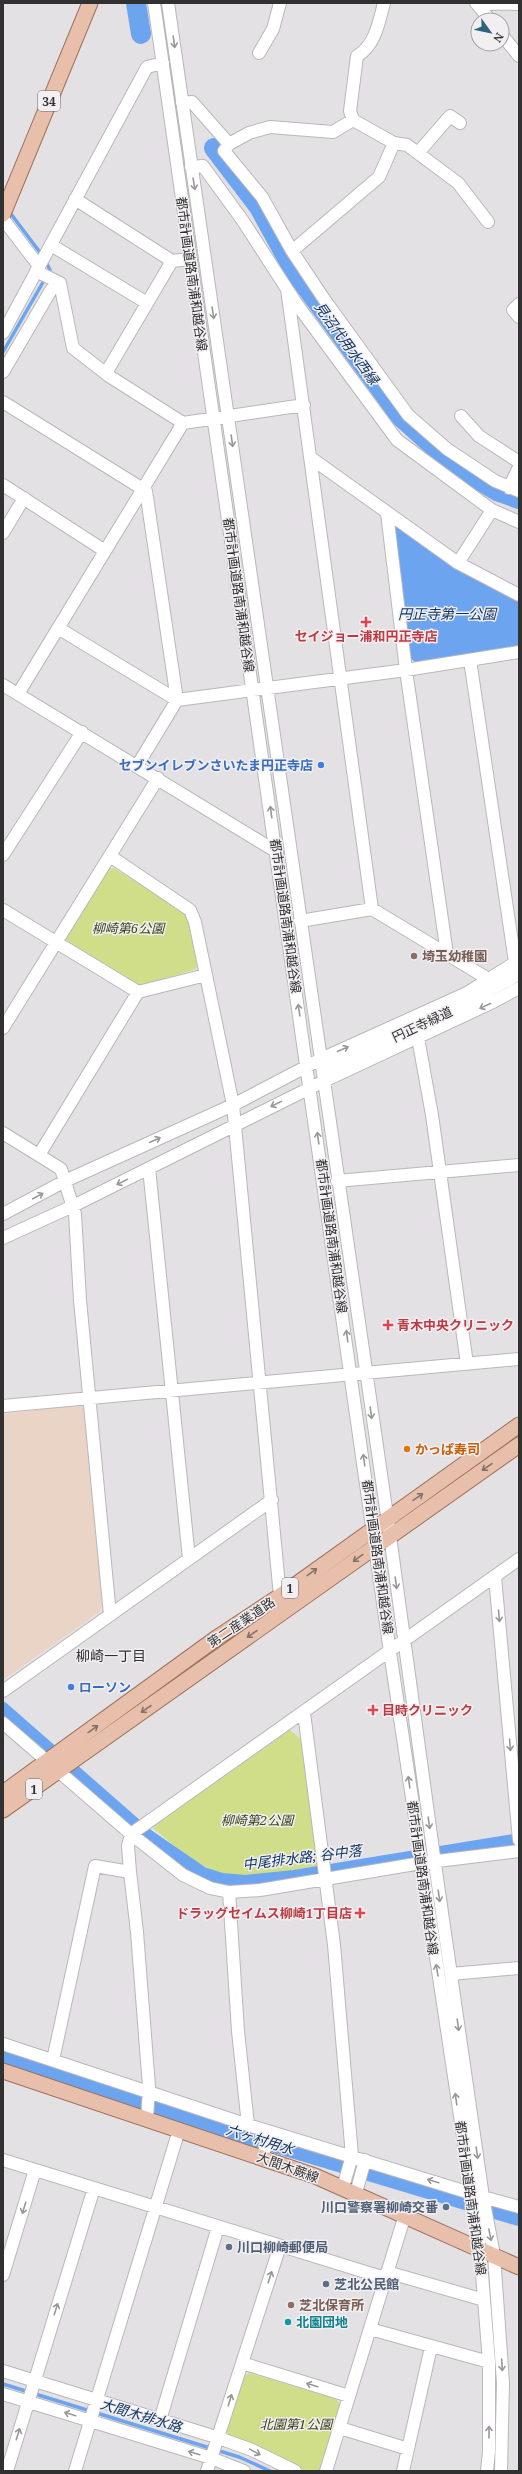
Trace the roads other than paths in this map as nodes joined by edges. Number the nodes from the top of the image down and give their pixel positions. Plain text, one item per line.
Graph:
1 (90, 3) edge
2 (154, 3) edge
3 (168, 3) edge
4 (280, 3) edge
5 (384, 3) edge
6 (476, 3) edge
7 (518, 3) edge
8 (483, 12) edge
9 (510, 45) edge
10 (259, 53) dead end
11 (519, 56) edge
12 (163, 63) junction
13 (182, 103) junction
14 (353, 120) junction
15 (460, 124) dead end
16 (394, 143) junction
17 (229, 144) junction
18 (418, 153) junction
19 (191, 167) junction
20 (75, 199) junction
21 (5, 211) edge
22 (488, 222) dead end
23 (51, 245) junction
24 (292, 251) junction
25 (190, 259) junction
26 (172, 261) junction
27 (38, 269) junction
28 (60, 283) junction
29 (287, 289) junction
30 (147, 303) junction
31 (519, 304) edge
32 (519, 317) edge
33 (3, 333) edge
34 (3, 372) edge
35 (106, 373) junction
36 (3, 402) edge
37 (304, 405) junction
38 (462, 416) dead end
39 (229, 417) junction
40 (213, 419) junction
41 (183, 423) junction
42 (311, 458) junction
43 (519, 462) edge
44 (519, 467) edge
45 (3, 485) edge
46 (143, 488) junction
47 (514, 489) edge
48 (24, 498) junction
49 (492, 510) junction
50 (387, 513) junction
51 (519, 522) edge
52 (3, 533) edge
53 (105, 551) junction
54 (458, 563) junction
55 (519, 594) edge
56 (58, 628) junction
57 (519, 652) edge
58 (470, 660) junction
59 (406, 670) junction
60 (341, 679) junction
61 (3, 685) edge
62 (267, 687) junction
63 (252, 689) junction
64 (18, 694) junction
65 (177, 700) junction
66 (82, 732) junction
67 (137, 766) junction
68 (158, 778) junction
69 (276, 852) junction
70 (3, 855) edge
71 (110, 856) junction
72 (372, 909) junction
73 (3, 910) edge
74 (300, 921) junction
75 (55, 944) junction
76 (447, 954) junction
77 (517, 961) edge
78 (206, 974) junction
79 (519, 974) edge
80 (490, 980) junction
81 (519, 988) edge
82 (138, 992) junction
83 (3, 1028) edge
84 (418, 1038) junction
85 (308, 1066) junction
86 (322, 1070) junction
87 (311, 1088) junction
88 (233, 1105) junction
89 (234, 1125) junction
90 (3, 1133) edge
91 (39, 1155) junction
92 (519, 1165) edge
93 (149, 1168) junction
94 (439, 1172) junction
95 (65, 1181) junction
96 (337, 1181) junction
97 (73, 1206) junction
98 (3, 1214) edge
99 (3, 1238) edge
100 (519, 1359) edge
101 (467, 1364) junction
102 (366, 1374) junction
103 (352, 1375) junction
104 (260, 1383) junction
105 (171, 1391) junction
106 (89, 1398) junction
107 (3, 1406) edge
108 (519, 1425) edge
109 (519, 1445) edge
110 (272, 1500) junction
111 (387, 1518) junction
112 (374, 1528) junction
113 (390, 1536) junction
114 (376, 1545) junction
115 (189, 1559) junction
116 (519, 1559) edge
117 (495, 1577) junction
118 (280, 1596) junction
119 (110, 1615) junction
120 (404, 1642) junction
121 (390, 1652) junction
122 (3, 1691) edge
123 (304, 1712) junction
124 (3, 1723) edge
125 (59, 1762) junction
126 (3, 1793) edge
127 (3, 1810) edge
128 (131, 1834) junction
129 (519, 1835) edge
130 (519, 1840) edge
131 (519, 1851) edge
132 (434, 1855) junction
133 (420, 1857) junction
134 (325, 1871) junction
135 (130, 1872) junction
136 (229, 1892) junction
137 (519, 1968) edge
138 (451, 1974) junction
139 (3, 2044) edge
140 (53, 2060) junction
141 (3, 2071) edge
142 (149, 2093) junction
143 (146, 2119) junction
144 (248, 2125) junction
145 (179, 2130) junction
146 (270, 2132) junction
147 (352, 2156) junction
148 (262, 2158) junction
149 (3, 2160) edge
150 (365, 2160) junction
151 (35, 2170) junction
152 (94, 2188) junction
153 (350, 2190) junction
154 (470, 2193) junction
155 (483, 2197) junction
156 (155, 2207) junction
157 (519, 2207) edge
158 (405, 2215) junction
159 (218, 2227) junction
160 (280, 2246) junction
161 (480, 2249) junction
162 (494, 2255) junction
163 (519, 2267) edge
164 (3, 2275) edge
165 (386, 2275) junction
166 (484, 2300) junction
167 (370, 2328) junction
168 (431, 2347) junction
169 (489, 2362) junction
170 (242, 2363) junction
171 (3, 2371) edge
172 (34, 2381) junction
173 (3, 2394) edge
174 (349, 2396) junction
175 (96, 2400) junction
176 (28, 2402) junction
177 (90, 2420) junction
178 (160, 2420) junction
179 (340, 2428) junction
180 (218, 2440) junction
181 (408, 2449) junction
182 (212, 2456) junction
183 (274, 2466) edge
184 (7, 2471) edge
185 (74, 2471) edge
186 (207, 2471) edge
187 (244, 2471) edge
188 (295, 2471) edge
189 (326, 2471) edge
190 (403, 2471) edge
191 (487, 2471) edge
192 (501, 2471) edge

1 - 21 main road, 34
2 - 12 street, 都市計画道路南浦和越谷線
3 -> 13 street, 都市計画道路南浦和越谷線
4 - 10 street
5 - 14 street
6 - 7 street
6 - 8 street
9 - 11 street
12 - 20 street
12 - 25 street, 都市計画道路南浦和越谷線
13 - 17 street
13 - 19 street, 都市計画道路南浦和越谷線
14 - 16 street
14 - 17 street
15 - 18 street
16 - 18 street
16 - 24 street
17 - 24 street
18 - 22 street
19 - 29 street
19 -> 39 street, 都市計画道路南浦和越谷線
20 - 23 street
20 - 26 street
21 - 27 street
23 - 27 street
23 - 30 street
24 - 47 street
25 - 26 street
25 - 40 street, 都市計画道路南浦和越谷線
26 - 30 street
27 - 28 street
27 - 33 street
28 - 34 street
28 - 35 street
29 - 37 street
29 - 49 street
30 - 35 street
31 - 32 street
35 - 41 street
36 - 46 street
37 - 39 street
37 - 42 street
38 - 43 street
39 - 40 street
39 -> 62 street, 都市計画道路南浦和越谷線
40 - 41 street
40 - 63 street, 都市計画道路南浦和越谷線
41 - 46 street
42 - 50 street
42 - 60 street
44 - 47 street
45 - 48 street
46 - 53 street
46 - 65 street
48 - 52 street
48 - 53 street
49 - 51 street
49 - 54 street
50 - 54 street
50 - 59 street
53 - 56 street
54 - 55 street
56 - 64 street
56 - 65 street
57 - 58 street
58 - 59 street
58 - 77 street
59 - 60 street
59 - 76 street
60 - 62 street
60 - 72 street
61 - 64 street
62 - 63 street
62 - 74 street, 都市計画道路南浦和越谷線
63 - 65 street
69 -> 63 street, 都市計画道路南浦和越谷線
64 - 66 street
65 - 67 street
66 - 67 street
66 - 70 street
67 - 68 street
68 - 69 street
68 - 71 street
85 -> 69 street, 都市計画道路南浦和越谷線
71 - 75 street
71 - 78 street
72 - 74 street
72 - 76 street
73 - 75 street
74 - 86 street, 都市計画道路南浦和越谷線
75 - 82 street
75 - 83 street
76 - 80 street
77 - 80 street
78 - 82 street
78 - 88 street
79 - 86 street, 円正寺緑道
86 -> 80 street
81 -> 84 street
82 - 91 street
84 - 86 street
84 - 94 street
85 - 86 street
85 - 87 street, 都市計画道路南浦和越谷線
85 - 88 street
86 - 87 street
86 - 96 street, 都市計画道路南浦和越谷線
87 -> 89 street
103 -> 87 street, 都市計画道路南浦和越谷線
88 - 89 street
95 -> 88 street
89 - 93 street
89 - 104 street
90 - 91 street
91 - 95 street
92 - 94 street
93 -> 97 street
93 - 105 street
94 - 96 street
94 - 101 street
95 - 97 street
98 -> 95 street
96 - 102 street, 都市計画道路南浦和越谷線
97 - 99 street
97 - 106 street
100 - 101 street
101 - 102 street
102 - 103 street
102 -> 111 street, 都市計画道路南浦和越谷線
103 - 104 street
112 -> 103 street, 都市計画道路南浦和越谷線
104 - 105 street
104 - 110 street
105 - 106 street
105 - 115 street
106 - 107 street
106 - 119 street
111 -> 108 main road, 第二産業道路 / 1
109 -> 113 main road, 第二産業道路 / 1
110 - 115 street
110 - 118 street
111 - 112 main road, 第二産業道路 / 1
111 - 113 street, 都市計画道路南浦和越谷線
112 - 114 street, 都市計画道路南浦和越谷線
118 -> 112 main road, 第二産業道路 / 1
113 - 114 main road, 第二産業道路 / 1
113 -> 120 street, 都市計画道路南浦和越谷線
114 - 121 street, 都市計画道路南浦和越谷線
114 -> 125 main road, 第二産業道路 / 1
115 - 119 street
116 - 117 street
117 - 120 street
117 -> 129 street
125 -> 118 main road, 第二産業道路 / 1
119 - 122 street
120 - 121 street
120 -> 132 street, 都市計画道路南浦和越谷線
121 - 123 street
133 -> 121 street, 都市計画道路南浦和越谷線
123 - 128 street
123 - 134 street
124 - 125 street
125 - 126 main road, 第二産業道路 / 1
125 - 127 main road, 第二産業道路 / 1
125 - 128 street
128 - 135 street
128 - 136 street
129 - 130 street
131 - 132 street
132 - 133 street
132 -> 138 street, 都市計画道路南浦和越谷線
133 - 134 street
154 -> 133 street, 都市計画道路南浦和越谷線
134 - 136 street
134 - 147 street
135 - 140 street
135 - 142 street
136 - 144 street
137 - 138 street
138 -> 155 street, 都市計画道路南浦和越谷線
139 - 140 street
140 - 142 street
141 - 143 main road, 大間木蕨線
142 - 143 street
142 - 144 street
143 - 145 main road, 大間木蕨線
144 - 146 street
145 - 148 main road, 大間木蕨線
145 - 156 street
146 - 147 street
146 - 148 street
147 - 150 street
147 - 153 street
148 - 153 main road, 大間木蕨線
149 - 151 street
150 - 153 street
154 -> 150 street
151 - 152 street
151 -> 164 street
152 - 156 street
172 -> 152 street
153 - 158 main road, 大間木蕨線
154 - 161 street, 都市計画道路南浦和越谷線
155 - 157 street
155 -> 162 street, 都市計画道路南浦和越谷線
156 - 159 street
156 - 175 street
158 - 161 main road, 大間木蕨線
158 - 165 street
159 - 160 street
159 - 178 street
160 - 165 street
170 -> 160 street
161 - 162 main road, 大間木蕨線
161 - 166 street, 都市計画道路南浦和越谷線
162 - 163 main road, 大間木蕨線
162 -> 192 street, 都市計画道路南浦和越谷線
165 - 166 street
165 - 167 street
166 - 169 street, 都市計画道路南浦和越谷線
167 - 168 street
167 - 174 street
168 - 169 street
168 - 181 street
191 -> 169 street, 都市計画道路南浦和越谷線
174 -> 170 street
180 -> 170 street
171 - 172 street
172 - 175 street
172 - 176 street
173 - 176 street
174 - 179 street
175 - 177 street
175 - 178 street
177 -> 176 street
184 -> 176 street
182 -> 177 street
177 - 185 street
178 - 180 street
179 - 181 street
179 - 189 street
180 - 182 street
180 -> 183 street
181 - 190 street
182 - 186 street
182 - 187 street
183 - 188 street

